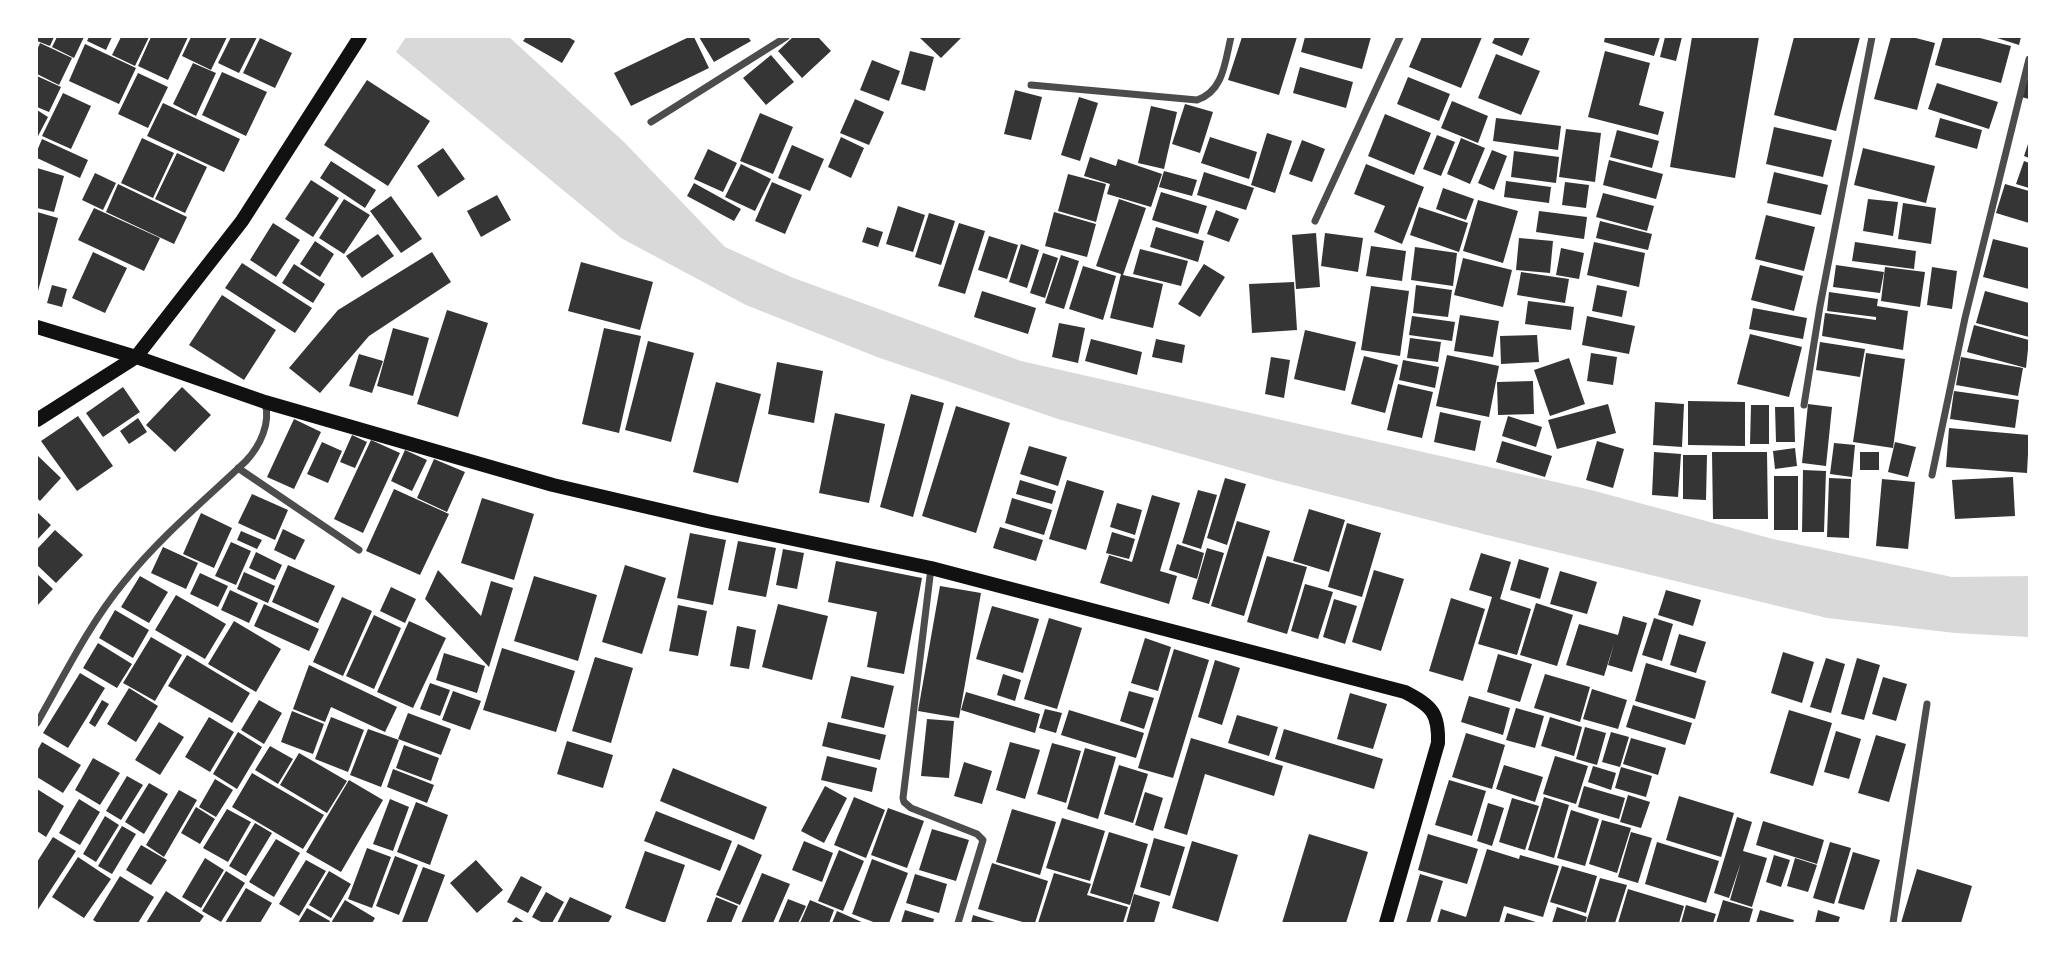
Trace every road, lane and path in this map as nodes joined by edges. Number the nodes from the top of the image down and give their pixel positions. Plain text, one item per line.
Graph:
1 (360, 37) edge
2 (786, 37) edge
3 (1231, 37) edge
4 (1400, 37) edge
5 (1872, 37) edge
6 (2029, 59) edge
7 (1031, 85) dead end
8 (651, 122) dead end
9 (1315, 221) dead end
10 (37, 327) edge
11 (136, 357) junction
12 (265, 402) junction
13 (1804, 405) dead end
14 (37, 420) edge
15 (238, 468) junction
16 (1932, 475) dead end
17 (359, 550) dead end
18 (932, 568) junction
19 (1927, 704) dead end
20 (37, 723) edge
21 (958, 923) edge
22 (1387, 923) edge
23 (1893, 923) edge

1 - 11 main road
2 - 8 street
3 - 7 street
4 - 9 street
5 - 13 street
6 - 16 street
10 - 11 main road
11 - 12 main road
11 - 14 main road
12 - 15 street
12 - 18 main road
15 - 17 street
15 - 20 street
18 - 21 street
18 - 22 main road
19 - 23 street

